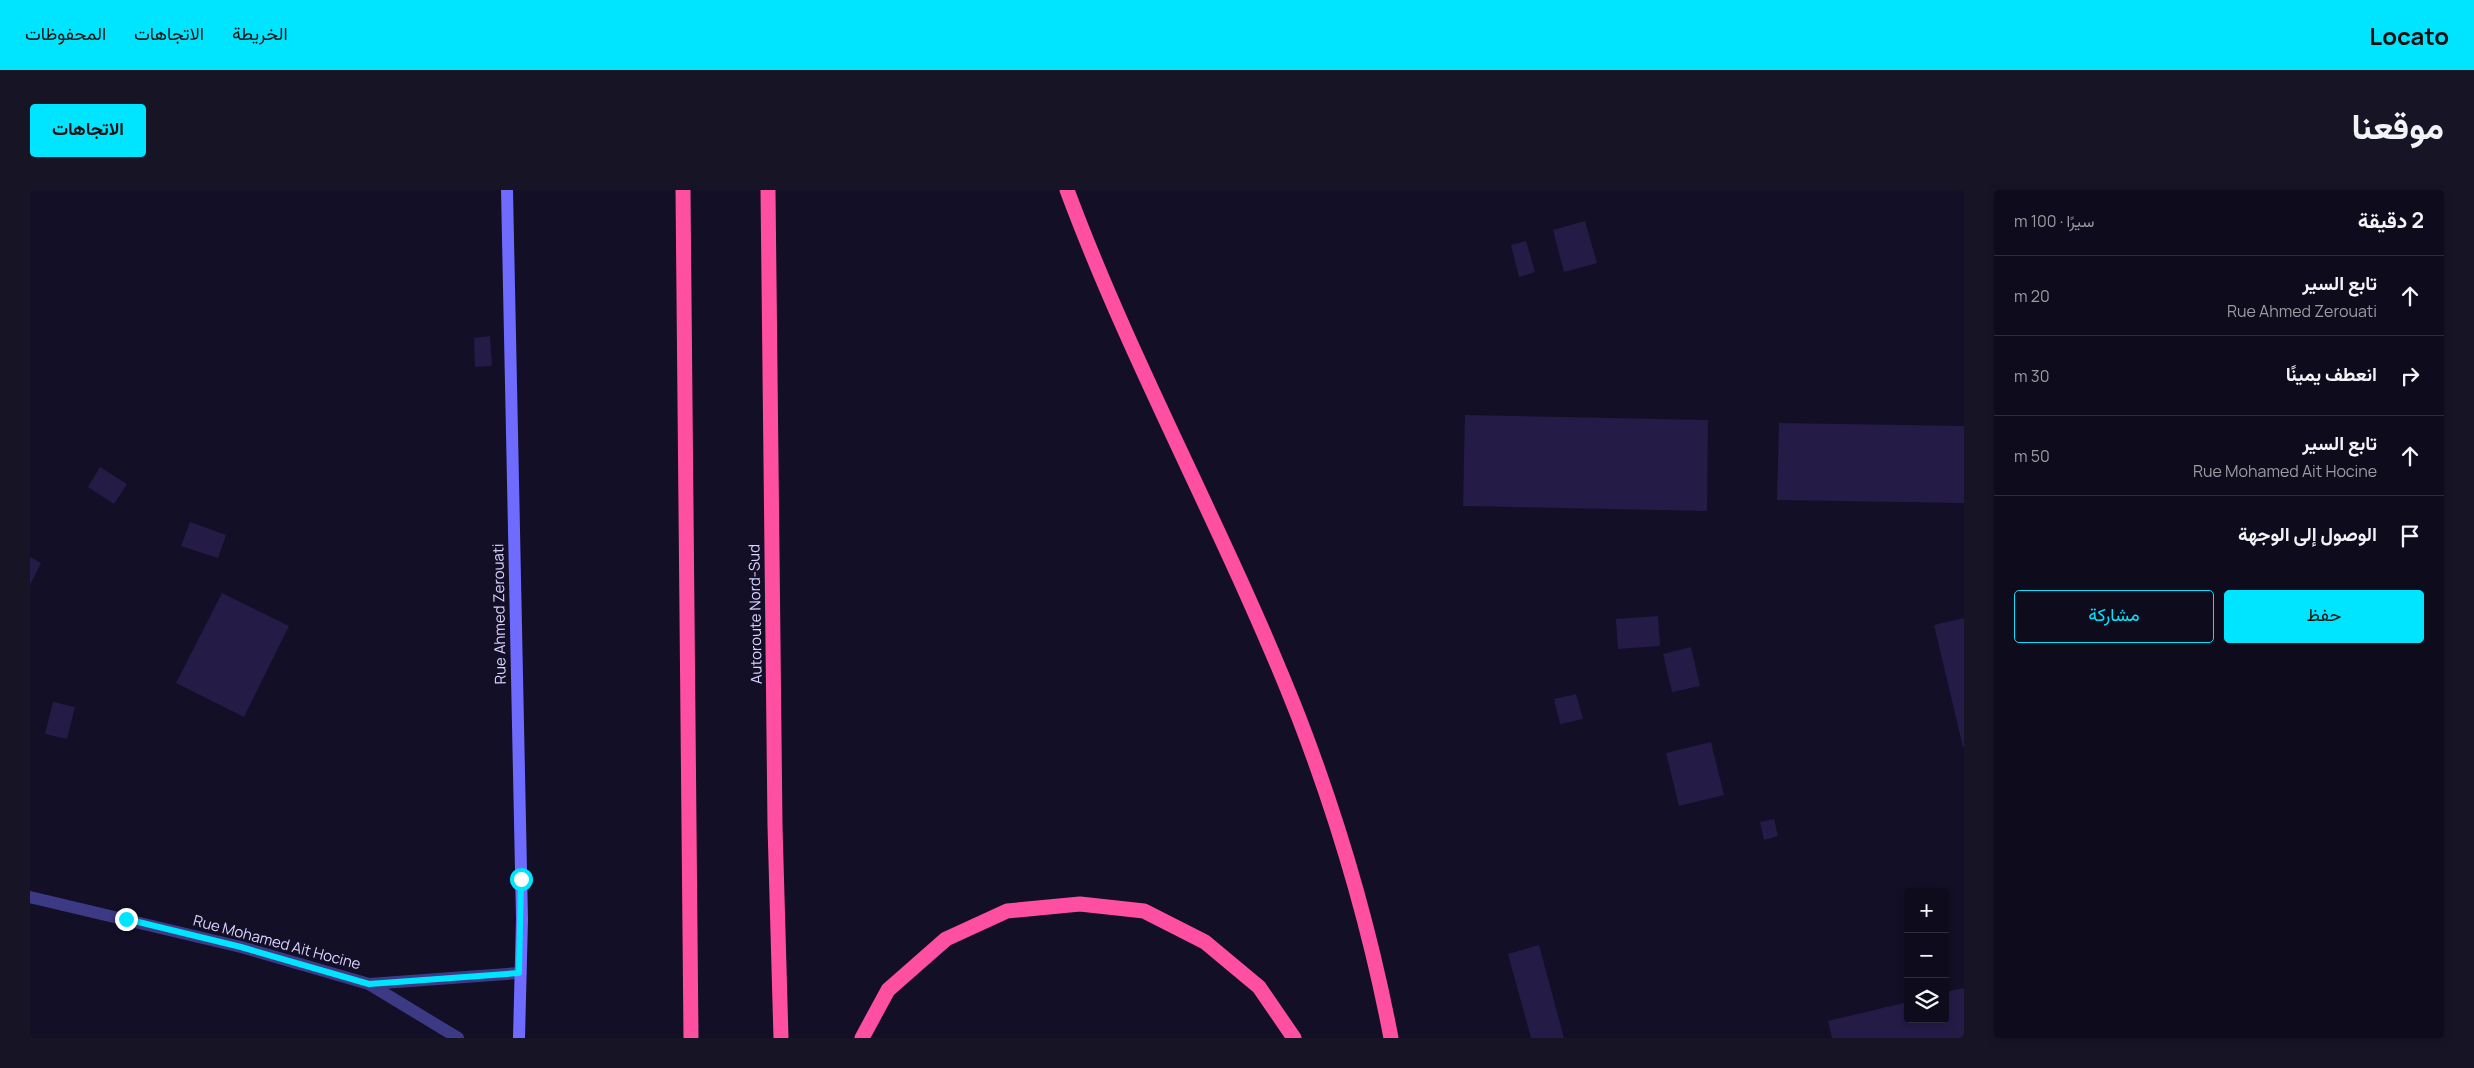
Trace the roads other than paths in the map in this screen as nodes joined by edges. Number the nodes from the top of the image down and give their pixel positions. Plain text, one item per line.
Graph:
1 (507, 190) edge
2 (683, 190) edge
3 (768, 190) edge
4 (1067, 190) edge
5 (30, 897) edge
6 (519, 973) junction
7 (369, 984) junction
8 (458, 1038) edge
9 (519, 1038) edge
10 (692, 1038) edge
11 (781, 1038) edge
12 (862, 1038) edge
13 (1294, 1038) edge
14 (1391, 1038) edge

1 - 6 main road, Rue Ahmed Zerouati
2 - 10 highway
3 - 11 highway, Autoroute Nord-Sud
4 - 14 highway
5 - 7 street, Rue Mohamed Ait Hocine
6 - 7 street
6 - 9 main road, Rue Ahmed Zerouati
7 - 8 street
12 - 13 highway

